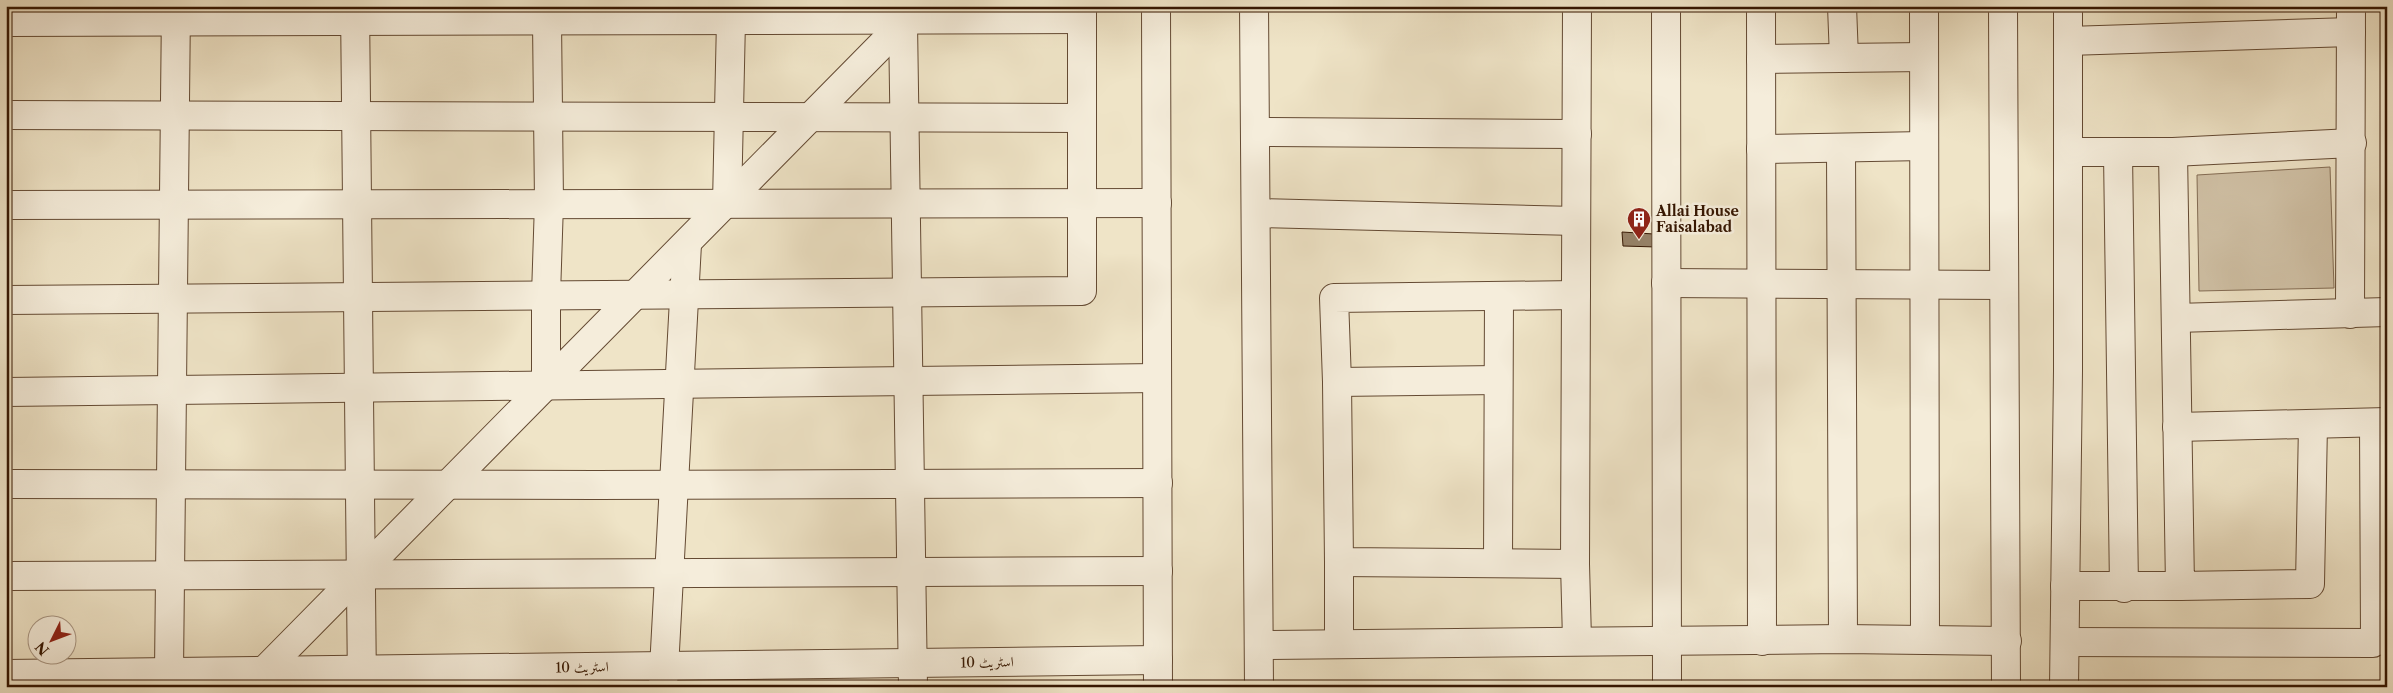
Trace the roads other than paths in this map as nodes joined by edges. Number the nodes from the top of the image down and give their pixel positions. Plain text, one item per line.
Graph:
1 (1156, 6) edge
2 (1254, 6) edge
3 (1577, 6) edge
4 (1666, 6) edge
5 (1761, 6) edge
6 (1842, 6) edge
7 (1924, 6) edge
8 (2003, 6) edge
9 (2068, 6) edge
10 (656, 13) edge
11 (871, 13) edge
12 (1082, 13) edge
13 (176, 14) edge
14 (356, 14) edge
15 (910, 16) edge
16 (2351, 19) edge
17 (731, 20) junction
18 (547, 21) junction
19 (6, 22) edge
20 (2068, 41) junction
21 (1924, 57) junction
22 (1844, 58) junction
23 (1761, 59) junction
24 (6, 115) edge
25 (175, 115) junction
26 (356, 116) junction
27 (548, 117) junction
28 (730, 117) junction
29 (811, 117) junction
30 (905, 118) junction
31 (1082, 118) junction
32 (1255, 132) junction
33 (1576, 134) junction
34 (2352, 143) junction
35 (1924, 146) junction
36 (1761, 149) junction
37 (1841, 149) junction
38 (2069, 152) junction
39 (2174, 152) junction
40 (2118, 153) junction
41 (174, 203) junction
42 (358, 203) junction
43 (549, 203) junction
44 (727, 203) junction
45 (906, 203) junction
46 (1082, 203) junction
47 (1157, 203) junction
48 (6, 205) edge
49 (1256, 213) junction
50 (1576, 221) junction
51 (686, 244) junction
52 (1666, 283) junction
53 (1761, 284) junction
54 (1840, 284) junction
55 (1924, 285) junction
56 (2003, 285) junction
57 (907, 292) junction
58 (636, 294) junction
59 (684, 294) junction
60 (546, 295) junction
61 (1576, 295) junction
62 (1498, 296) junction
63 (358, 297) junction
64 (173, 298) junction
65 (6, 300) edge
66 (2387, 312) edge
67 (2350, 314) junction
68 (2176, 318) junction
69 (1157, 378) junction
70 (1498, 380) junction
71 (909, 382) junction
72 (1337, 382) junction
73 (679, 384) junction
74 (546, 386) junction
75 (359, 388) junction
76 (172, 390) junction
77 (6, 392) edge
78 (2380, 422) edge
79 (2313, 424) junction
80 (2177, 427) junction
81 (1158, 483) junction
82 (6, 484) edge
83 (171, 484) junction
84 (910, 484) junction
85 (360, 485) junction
86 (448, 485) junction
87 (674, 485) junction
88 (1338, 562) junction
89 (1498, 563) junction
90 (1575, 564) junction
91 (1158, 570) junction
92 (912, 572) junction
93 (360, 574) junction
94 (669, 574) junction
95 (6, 576) edge
96 (170, 576) junction
97 (2065, 586) junction
98 (2180, 586) junction
99 (2124, 588) junction
100 (1843, 639) junction
101 (1576, 640) junction
102 (1925, 640) junction
103 (1666, 641) junction
104 (1762, 641) junction
105 (2006, 641) junction
106 (2066, 642) junction
107 (1339, 644) junction
108 (1260, 645) junction
109 (1158, 660) junction
110 (169, 672) junction
111 (6, 674) edge
112 (913, 675) edge
113 (664, 676) edge
114 (362, 678) edge
115 (256, 679) edge
116 (1158, 687) edge
117 (1259, 687) edge
118 (1667, 687) edge
119 (2006, 687) edge
120 (2064, 687) edge

1 - 47 street
2 - 32 street
3 - 33 street
4 - 52 street
5 - 23 street
6 - 22 street
7 - 21 street
8 - 56 street
9 - 20 street
10 - 17 street
10 - 18 street
11 - 15 street
11 - 17 street
12 - 15 street
12 - 31 street
13 - 14 street
13 - 19 street
13 - 25 street
14 - 18 street
14 - 26 street
15 - 29 street
15 - 30 street
16 - 20 street
16 - 34 street
17 - 28 street
18 - 27 street
20 - 38 street
21 - 22 street
21 - 35 street
22 - 23 street
23 - 36 street
24 - 25 street
25 - 26 street
25 - 41 street
26 - 27 street
26 - 42 street
27 - 28 street
27 - 43 street
28 - 29 street
28 - 44 street
29 - 30 street
29 - 44 street
30 - 31 street
30 - 45 street
31 - 46 street
32 - 33 street
32 - 49 street
33 - 50 street
34 - 39 street
34 - 67 street
35 - 37 street
35 - 55 street
36 - 37 street
36 - 53 street
37 - 54 street
38 - 40 street
38 - 97 street
39 - 40 street
39 - 68 street
40 - 99 street
41 - 42 street
41 - 48 street
41 - 64 street
42 - 43 street
42 - 63 street
43 - 44 street
43 - 60 street
44 - 45 street
44 - 51 street
45 - 46 street
45 - 57 street
46 - 47 street
46 - 57 street
47 - 69 street
49 - 50 street
49 - 108 street
50 - 61 street
51 - 58 street
51 - 59 street
52 - 53 street
52 - 103 street
53 - 54 street
53 - 104 street
54 - 55 street
54 - 100 street
55 - 56 street
55 - 102 street
56 - 105 street
57 - 59 street
57 - 71 street
58 - 59 street
58 - 60 street
58 - 74 street
59 - 73 street
60 - 63 street
60 - 74 street
61 - 62 street
61 - 90 street
62 - 70 street
62 - 72 street
63 - 64 street
63 - 75 street
64 - 65 street
64 - 76 street
66 - 67 street
67 - 68 street
68 - 80 street
69 - 71 street
69 - 81 street
70 - 72 street
70 - 89 street
71 - 73 street
71 - 84 street
72 - 88 street
73 - 74 street
73 - 87 street
74 - 75 street
74 - 86 street
75 - 76 street
75 - 85 street
76 - 77 street
76 - 83 street
78 - 79 street
78 - 106 street
79 - 80 street
79 - 98 street
80 - 98 street
81 - 84 street
81 - 91 street
82 - 83 street
83 - 85 street
83 - 96 street
84 - 87 street
84 - 92 street
85 - 86 street
85 - 93 street
86 - 87 street
86 - 93 street
87 - 94 street
88 - 89 street
88 - 107 street
89 - 90 street
90 - 101 street
91 - 92 street
91 - 109 street
92 - 94 street
92 - 112 street
93 - 94 street
93 - 96 street
93 - 114 street
93 - 115 street
94 - 113 street
95 - 96 street
96 - 110 street
97 - 99 street
97 - 106 street
98 - 99 street
100 - 102 street
100 - 104 street
101 - 103 street
101 - 107 street
102 - 105 street
103 - 104 street
103 - 118 street
105 - 119 street
106 - 120 street
107 - 108 street
108 - 117 street
109 - 112 street, اسٹریٹ 10
109 - 116 street
110 - 111 street, اسٹریٹ 10
110 - 115 street, اسٹریٹ 10
112 - 113 street, اسٹریٹ 10
113 - 114 street, اسٹریٹ 10
114 - 115 street, اسٹریٹ 10

